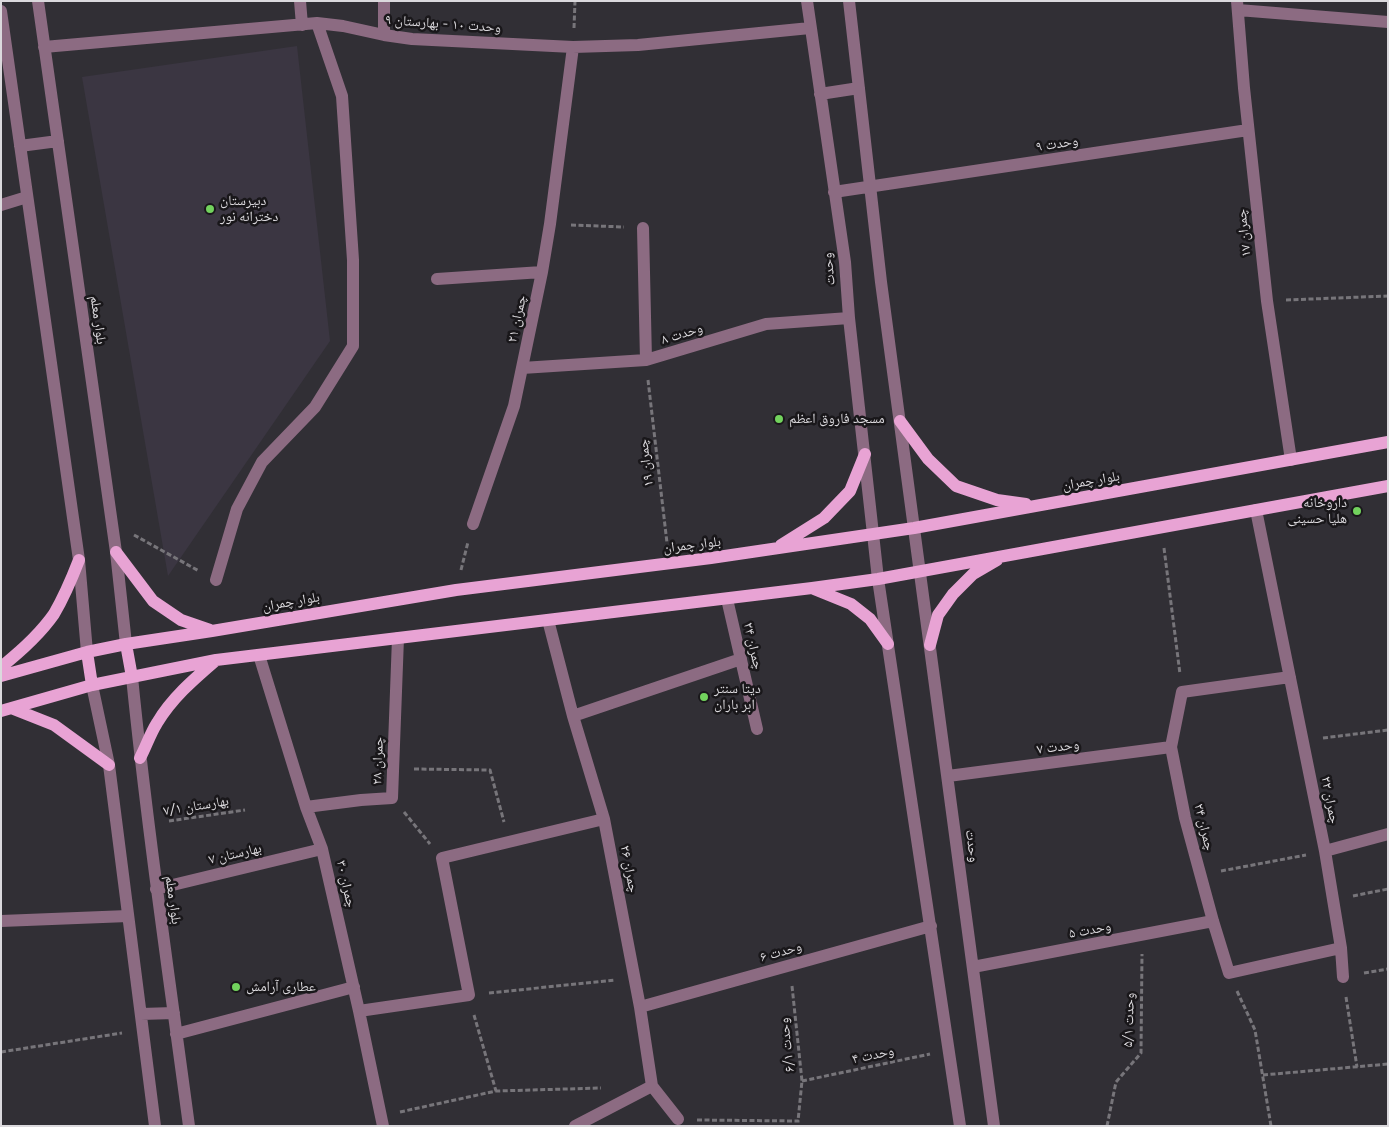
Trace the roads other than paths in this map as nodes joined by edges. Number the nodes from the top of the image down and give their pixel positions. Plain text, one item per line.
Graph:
1 (38, 1) edge
2 (300, 1) edge
3 (384, 1) edge
4 (807, 1) edge
5 (849, 1) edge
6 (1238, 6) edge
7 (1, 11) edge
8 (1388, 22) edge
9 (317, 23) junction
10 (302, 25) junction
11 (810, 28) junction
12 (384, 36) junction
13 (44, 47) junction
14 (573, 47) junction
15 (859, 88) junction
16 (820, 94) junction
17 (1248, 130) junction
18 (58, 141) junction
19 (20, 146) junction
20 (870, 187) junction
21 (834, 192) junction
22 (27, 197) junction
23 (1, 205) edge
24 (643, 228) road end
25 (542, 272) junction
26 (437, 279) dead end
27 (849, 318) junction
28 (646, 360) junction
29 (522, 368) junction
30 (900, 420) junction
31 (1388, 442) edge
32 (865, 454) junction
33 (1290, 460) junction
34 (1388, 486) edge
35 (1039, 506) junction
36 (1256, 510) junction
37 (473, 524) road end
38 (914, 528) junction
39 (873, 534) junction
40 (776, 548) junction
41 (116, 552) junction
42 (1005, 556) junction
43 (79, 560) junction
44 (921, 571) junction
45 (878, 578) junction
46 (216, 580) road end
47 (812, 588) junction
48 (727, 599) junction
49 (548, 620) junction
50 (212, 631) junction
51 (398, 638) junction
52 (126, 644) junction
53 (888, 644) junction
54 (930, 645) junction
55 (87, 652) junction
56 (259, 655) junction
57 (741, 659) junction
58 (216, 660) junction
59 (1, 667) edge
60 (1, 676) edge
61 (132, 677) junction
62 (1290, 677) junction
63 (92, 685) junction
64 (6, 710) edge
65 (573, 716) junction
66 (757, 729) dead end
67 (1171, 747) junction
68 (140, 758) junction
69 (109, 765) junction
70 (948, 776) junction
71 (306, 807) junction
72 (604, 819) junction
73 (1388, 834) edge
74 (322, 849) junction
75 (1325, 851) junction
76 (156, 889) junction
77 (128, 916) junction
78 (1, 921) edge
79 (1213, 921) junction
80 (930, 926) junction
81 (1341, 948) junction
82 (973, 967) junction
83 (1343, 978) road end
84 (354, 987) junction
85 (640, 1007) junction
86 (359, 1011) junction
87 (174, 1013) junction
88 (141, 1014) junction
89 (176, 1034) junction
90 (652, 1086) junction
91 (678, 1119) road end
92 (383, 1121) edge
93 (155, 1126) edge
94 (189, 1126) edge
95 (575, 1126) edge
96 (960, 1126) edge
97 (994, 1126) edge

1 - 13 street, بلوار معلم
2 - 10 street
3 - 12 street
4 - 11 street, وحدت
5 - 15 street
6 - 8 street
6 - 17 street, چمران ۱۷
7 - 19 street
9 - 10 street, وحدت ۱۰ - بهارستان ۹
9 - 12 street, وحدت ۱۰ - بهارستان ۹
9 - 46 street
10 - 13 street, وحدت ۱۰ - بهارستان ۹
11 - 14 street, وحدت ۱۰ - بهارستان ۹
11 - 16 street, وحدت
12 - 14 street, وحدت ۱۰ - بهارستان ۹
13 - 18 street, بلوار معلم
14 - 25 street, چمران ۲۱
15 - 16 street
15 - 20 street
16 - 21 street, وحدت
17 - 20 street, وحدت ۹
17 - 33 street, چمران ۱۷
18 - 19 street
18 - 41 street, بلوار معلم
19 - 22 street
20 - 21 street, وحدت ۹
20 - 30 street
21 - 27 street, وحدت
22 - 23 street
22 - 43 street
24 - 28 street
25 - 26 street
25 - 29 street, چمران ۲۱
27 - 28 street, وحدت ۸
27 - 32 street, وحدت
28 - 29 street, وحدت ۸
29 - 37 street, چمران ۲۱
30 - 35 main road
30 - 38 street
31 - 33 main road, بلوار چمران
32 - 39 street, وحدت
32 - 40 main road
33 - 35 main road, بلوار چمران
34 - 36 main road
35 - 38 main road, بلوار چمران
36 - 42 main road
36 - 62 street, چمران ۲۲
38 - 39 main road, بلوار چمران
38 - 44 street, وحدت
39 - 40 main road, بلوار چمران
39 - 45 street, وحدت
40 - 50 main road, بلوار چمران
41 - 50 main road
41 - 52 street, بلوار معلم
42 - 44 main road
42 - 54 main road
43 - 55 street
43 - 59 main road
44 - 45 main road
44 - 54 street, وحدت
45 - 47 main road
45 - 53 street
47 - 48 main road
47 - 53 main road
48 - 49 main road
48 - 57 street, چمران ۲۴
49 - 51 main road
49 - 65 street, چمران ۲۶
50 - 52 main road, بلوار چمران
51 - 56 main road
51 - 71 street, چمران ۲۸
52 - 55 main road, بلوار چمران
52 - 61 main road
53 - 80 street
54 - 70 street, وحدت
55 - 60 main road, بلوار چمران
55 - 63 main road
56 - 58 main road
56 - 71 street, چمران ۳۰
57 - 65 street
57 - 66 street, چمران ۲۴
58 - 61 main road
58 - 68 main road
61 - 63 main road
61 - 68 street, بلوار معلم
62 - 67 street, چمران ۲۴
62 - 75 street, چمران ۲۲
63 - 64 main road
63 - 69 street
64 - 69 main road
65 - 72 street, چمران ۲۶
67 - 70 street, وحدت ۷
67 - 79 street, چمران ۲۴
68 - 76 street, بلوار معلم
69 - 77 street
70 - 82 street, وحدت
71 - 74 street, چمران ۳۰
72 - 85 street, چمران ۲۶
72 - 86 street
73 - 75 street
74 - 76 street, بهارستان ۷
74 - 84 street, چمران ۳۰
75 - 81 street, چمران ۲۲
76 - 87 street, بلوار معلم
77 - 78 street
77 - 88 street
79 - 81 street, چمران ۲۴
79 - 82 street, وحدت ۵
80 - 85 street, وحدت ۶
80 - 96 street
81 - 83 street, چمران ۲۲
82 - 97 street, وحدت
84 - 86 street, چمران ۳۰
84 - 89 street
85 - 90 street, چمران ۲۶
86 - 92 street, چمران ۳۰
87 - 88 street
87 - 89 street, بلوار معلم
88 - 93 street
89 - 94 street, بلوار معلم
90 - 91 street, چمران ۲۶
90 - 95 street

